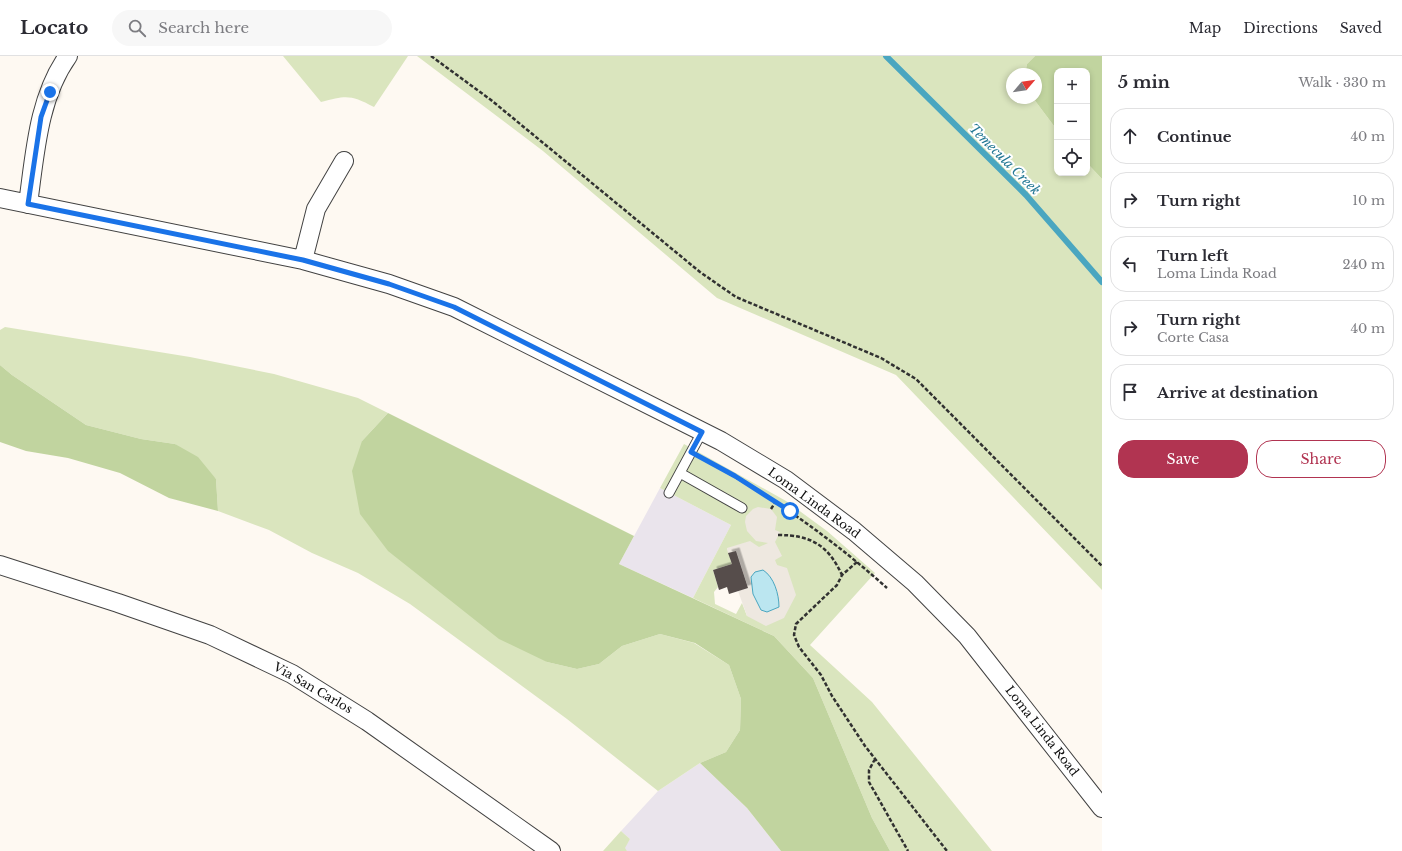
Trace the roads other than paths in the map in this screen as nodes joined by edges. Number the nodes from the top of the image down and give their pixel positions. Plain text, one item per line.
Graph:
1 (68, 56) edge
2 (344, 161) dead end
3 (0, 198) edge
4 (28, 204) junction
5 (303, 260) junction
6 (702, 432) junction
7 (680, 473) junction
8 (669, 493) dead end
9 (742, 508) dead end
10 (0, 565) edge
11 (1102, 808) edge
12 (551, 851) edge

1 - 4 street
2 - 5 street
3 - 4 street, Loma Linda Road
4 - 5 street, Loma Linda Road
5 - 6 street, Loma Linda Road
6 - 7 lane
6 - 11 street, Loma Linda Road
7 - 8 lane
7 - 9 lane
10 - 12 street, Via San Carlos

